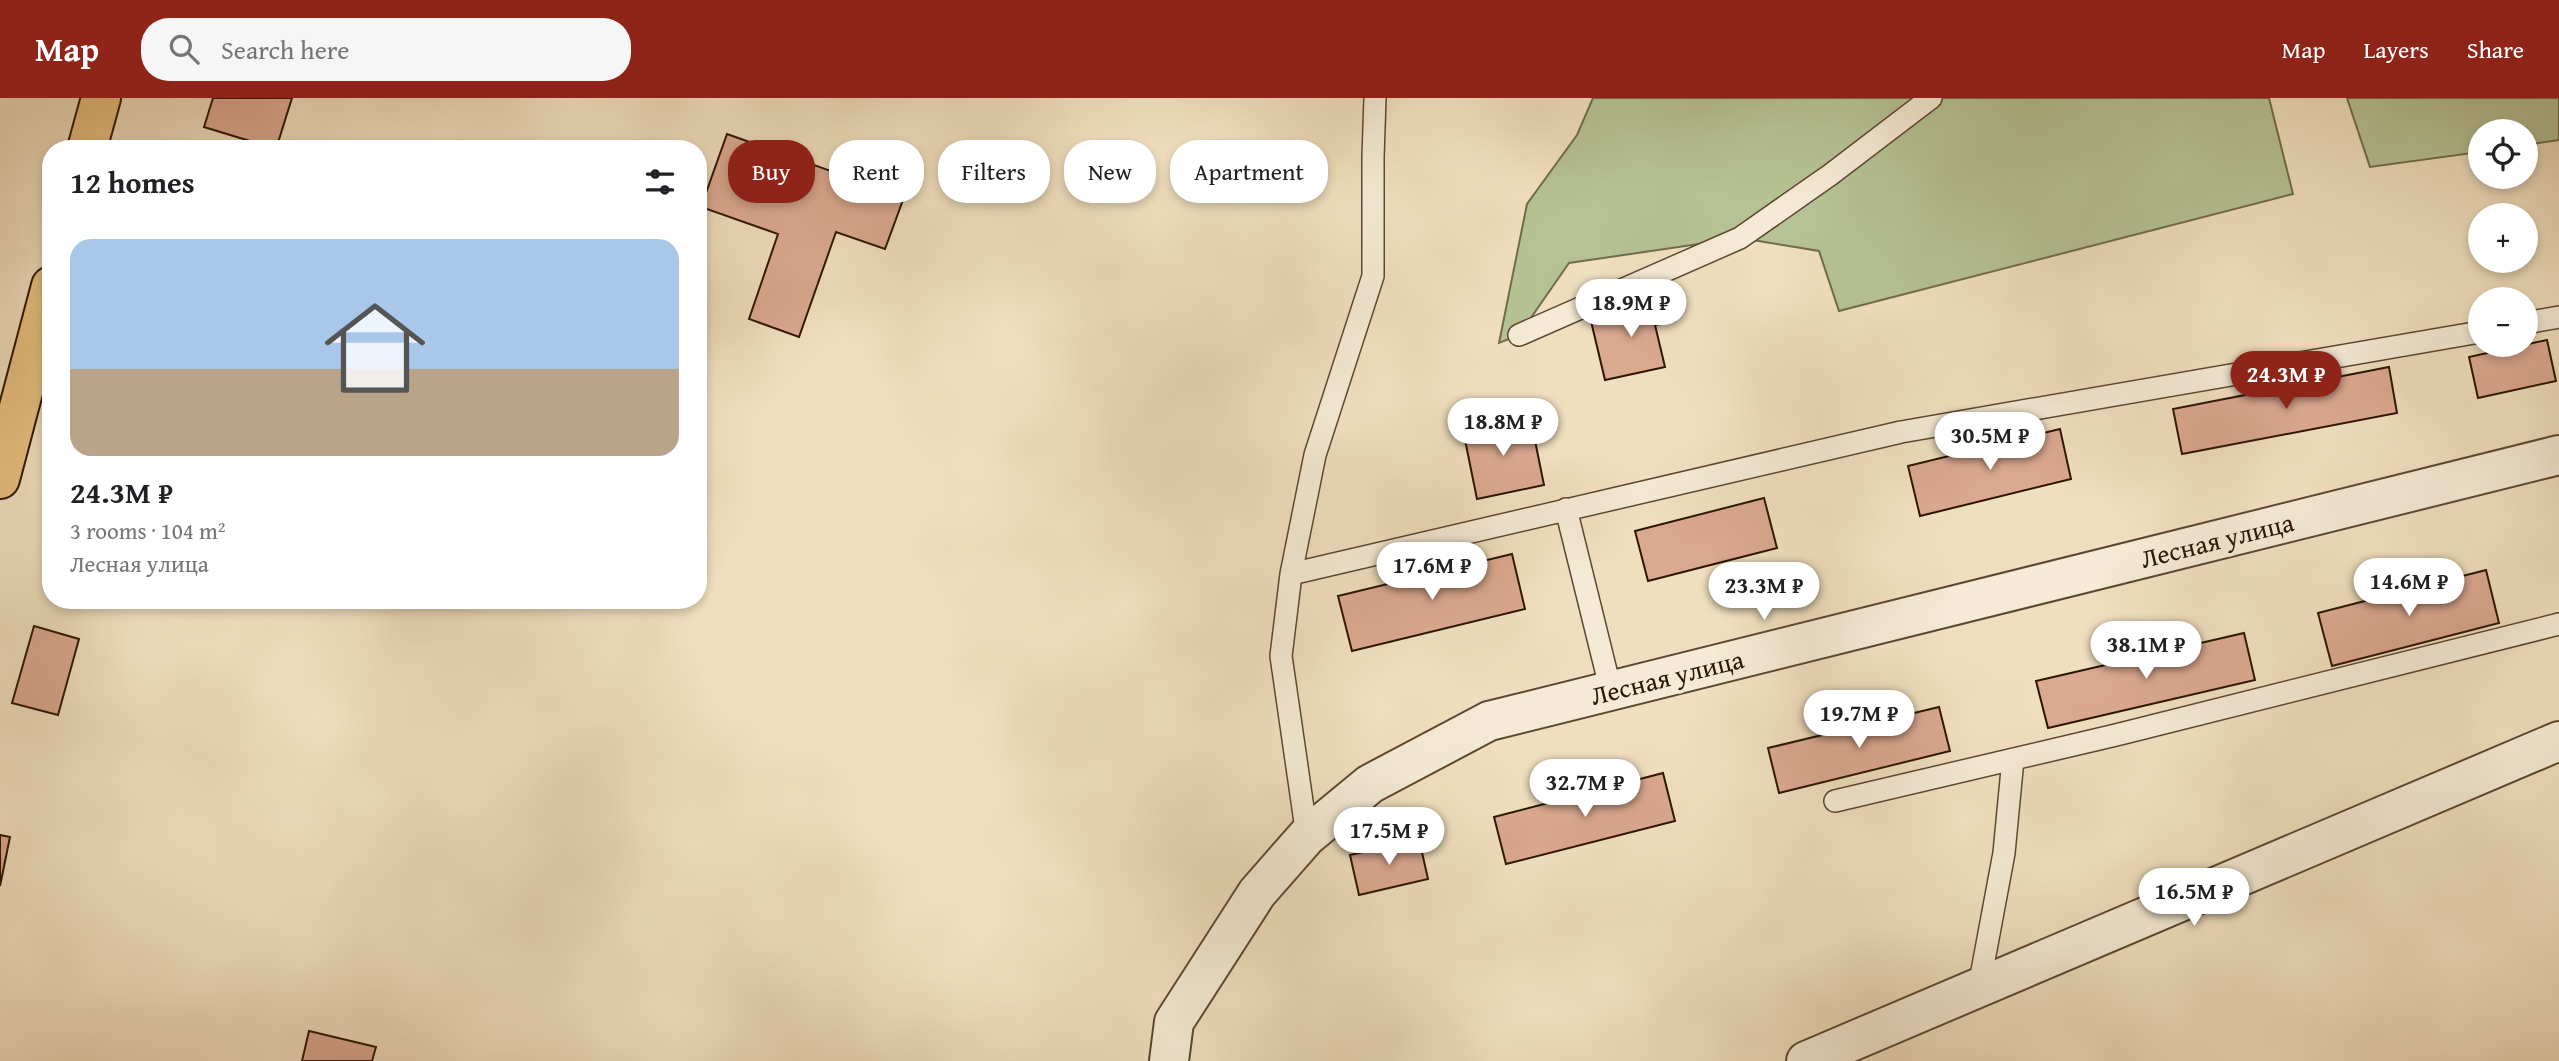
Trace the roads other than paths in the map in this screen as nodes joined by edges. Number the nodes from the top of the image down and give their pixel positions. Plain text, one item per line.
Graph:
1 (101, 98) edge
2 (1376, 98) edge
3 (1931, 98) edge
4 (89, 140) edge
5 (2559, 317) edge
6 (42, 320) edge
7 (2538, 321) edge
8 (2468, 334) edge
9 (1518, 335) dead end
10 (2559, 454) edge
11 (0, 479) edge
12 (1566, 509) junction
13 (1291, 574) junction
14 (2559, 624) edge
15 (1611, 691) junction
16 (2559, 741) edge
17 (2013, 759) junction
18 (1836, 801) dead end
19 (1307, 836) junction
20 (1979, 987) junction
21 (1169, 1061) edge
22 (1806, 1061) edge

1 - 4 highway
2 - 13 lane
3 - 9 lane
5 - 7 lane
6 - 11 highway
8 - 12 lane
10 - 15 street, Лесная улица
12 - 13 lane
12 - 15 lane
13 - 19 lane
14 - 17 lane
15 - 19 street, Лесная улица
16 - 20 street
17 - 18 lane
17 - 20 lane
19 - 21 street, Лесная улица
20 - 22 street

